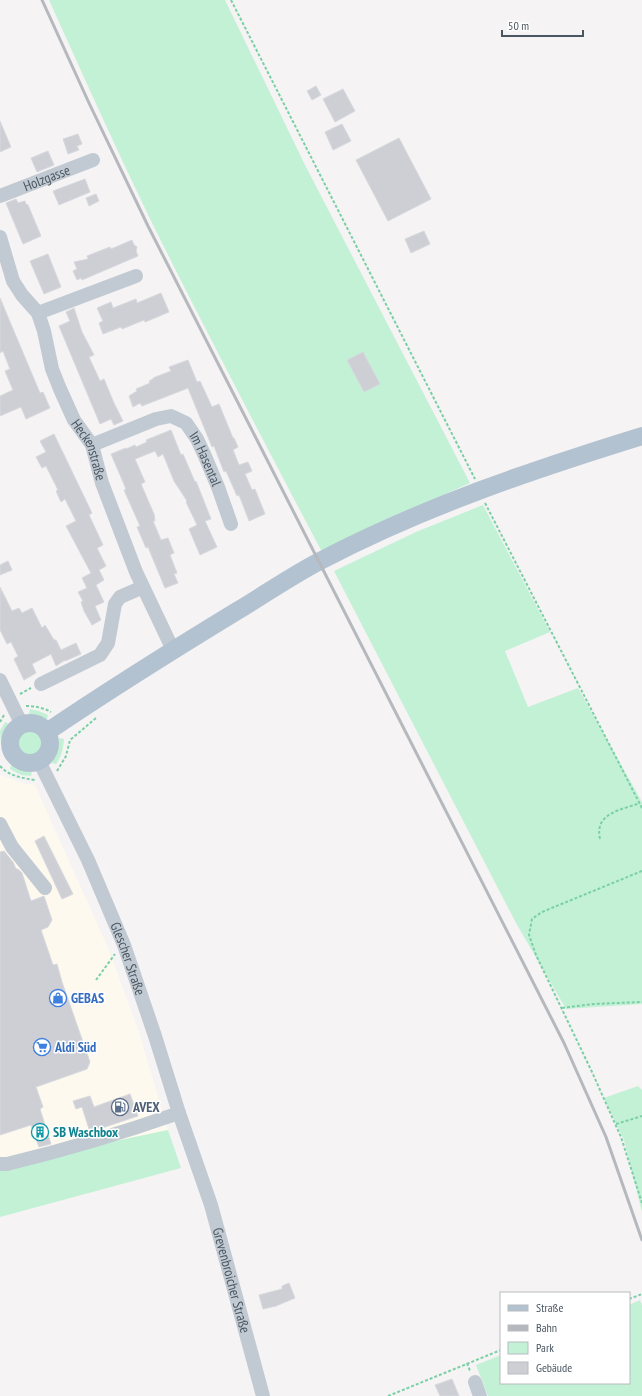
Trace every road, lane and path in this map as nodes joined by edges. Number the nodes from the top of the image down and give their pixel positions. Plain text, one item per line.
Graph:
1 (231, 0) edge
2 (93, 160) dead end
3 (0, 196) edge
4 (0, 237) edge
5 (136, 276) dead end
6 (38, 313) junction
7 (642, 436) edge
8 (92, 445) junction
9 (479, 490) junction
10 (231, 524) dead end
11 (142, 587) junction
12 (174, 650) junction
13 (0, 680) edge
14 (41, 684) joint
15 (17, 695) dead end
16 (97, 717) dead end
17 (18, 718) junction
18 (0, 722) edge
19 (54, 728) junction
20 (70, 740) junction
21 (6, 756) edge
22 (0, 766) edge
23 (43, 769) junction
24 (640, 803) junction
25 (642, 808) edge
26 (1, 827) edge
27 (600, 839) dead end
28 (642, 871) edge
29 (45, 888) dead end
30 (116, 951) dead end
31 (96, 980) dead end
32 (642, 1002) edge
33 (562, 1008) junction
34 (179, 1113) junction
35 (642, 1116) edge
36 (616, 1124) junction
37 (0, 1164) edge
38 (197, 1165) joint
39 (642, 1203) edge
40 (642, 1294) edge
41 (630, 1299) edge
42 (500, 1350) edge
43 (475, 1382) dead end
44 (263, 1396) edge
45 (388, 1396) edge
46 (480, 1396) edge

1 - 9 path
2 - 3 street, Holzgasse
4 - 6 street, Heckenstraße
5 - 6 street
6 - 8 street, Heckenstraße
7 - 9 main road
8 - 10 street, Im Hasental
8 - 11 street, Heckenstraße
9 - 12 main road
9 - 24 path
11 - 12 street, Heckenstraße
11 - 14 street
12 - 19 main road
13 - 17 street
14 - 15 path
16 - 20 path
17 - 18 path
17 - 19 main road
17 - 19 path
17 - 21 main road
19 - 20 path
19 - 23 main road
20 - 23 path
21 - 23 main road
22 - 23 path
23 - 34 street, Glescher Straße
24 - 25 path
24 - 27 path
26 - 29 street
28 - 33 path
30 - 31 path
32 - 33 path
33 - 36 path
34 - 37 street
34 - 38 street, Glescher Straße
35 - 36 path
36 - 39 path
38 - 44 street, Grevenbroicher Straße
40 - 41 path
42 - 45 path
43 - 46 street

